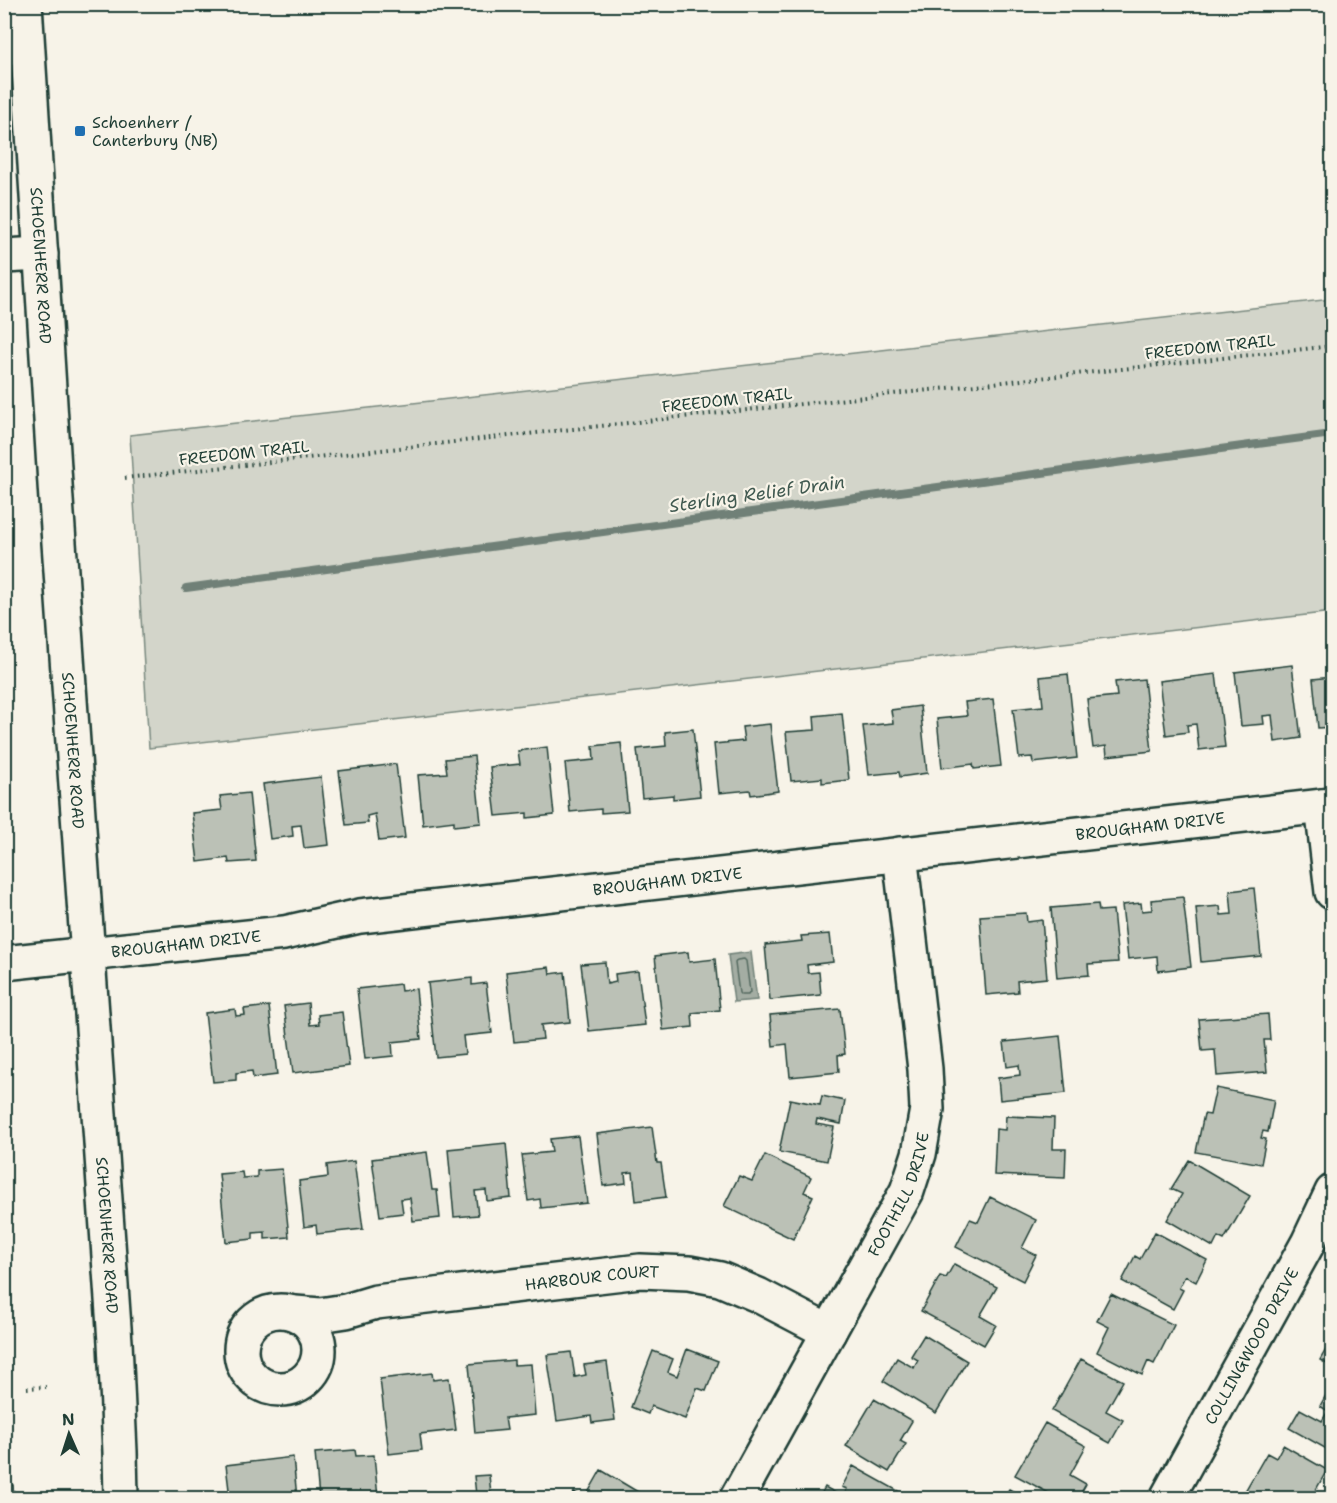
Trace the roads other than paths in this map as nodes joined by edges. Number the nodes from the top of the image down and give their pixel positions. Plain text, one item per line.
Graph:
1 (25, 4) edge
2 (41, 254) junction
3 (4, 256) edge
4 (1327, 805) edge
5 (900, 854) junction
6 (1332, 892) edge
7 (87, 954) junction
8 (4, 963) edge
9 (1332, 1192) edge
10 (346, 1311) junction
11 (296, 1313) junction
12 (829, 1332) junction
13 (320, 1354) junction
14 (121, 1498) edge
15 (737, 1498) edge
16 (1167, 1498) edge

1 - 2 street, SCHOENHERR ROAD
2 - 3 street
2 - 7 street, SCHOENHERR ROAD
4 - 5 street, BROUGHAM DRIVE
4 - 6 street
5 - 7 street, BROUGHAM DRIVE
5 - 12 street, FOOTHILL DRIVE
7 - 8 street, BROUGHAM DRIVE
7 - 14 street, SCHOENHERR ROAD
9 - 16 street, COLLINGWOOD DRIVE
10 - 11 street, HARBOUR COURT
10 - 12 street, HARBOUR COURT
10 - 13 street, HARBOUR COURT
11 - 13 street
11 - 13 street, HARBOUR COURT
12 - 15 street, FOOTHILL DRIVE

